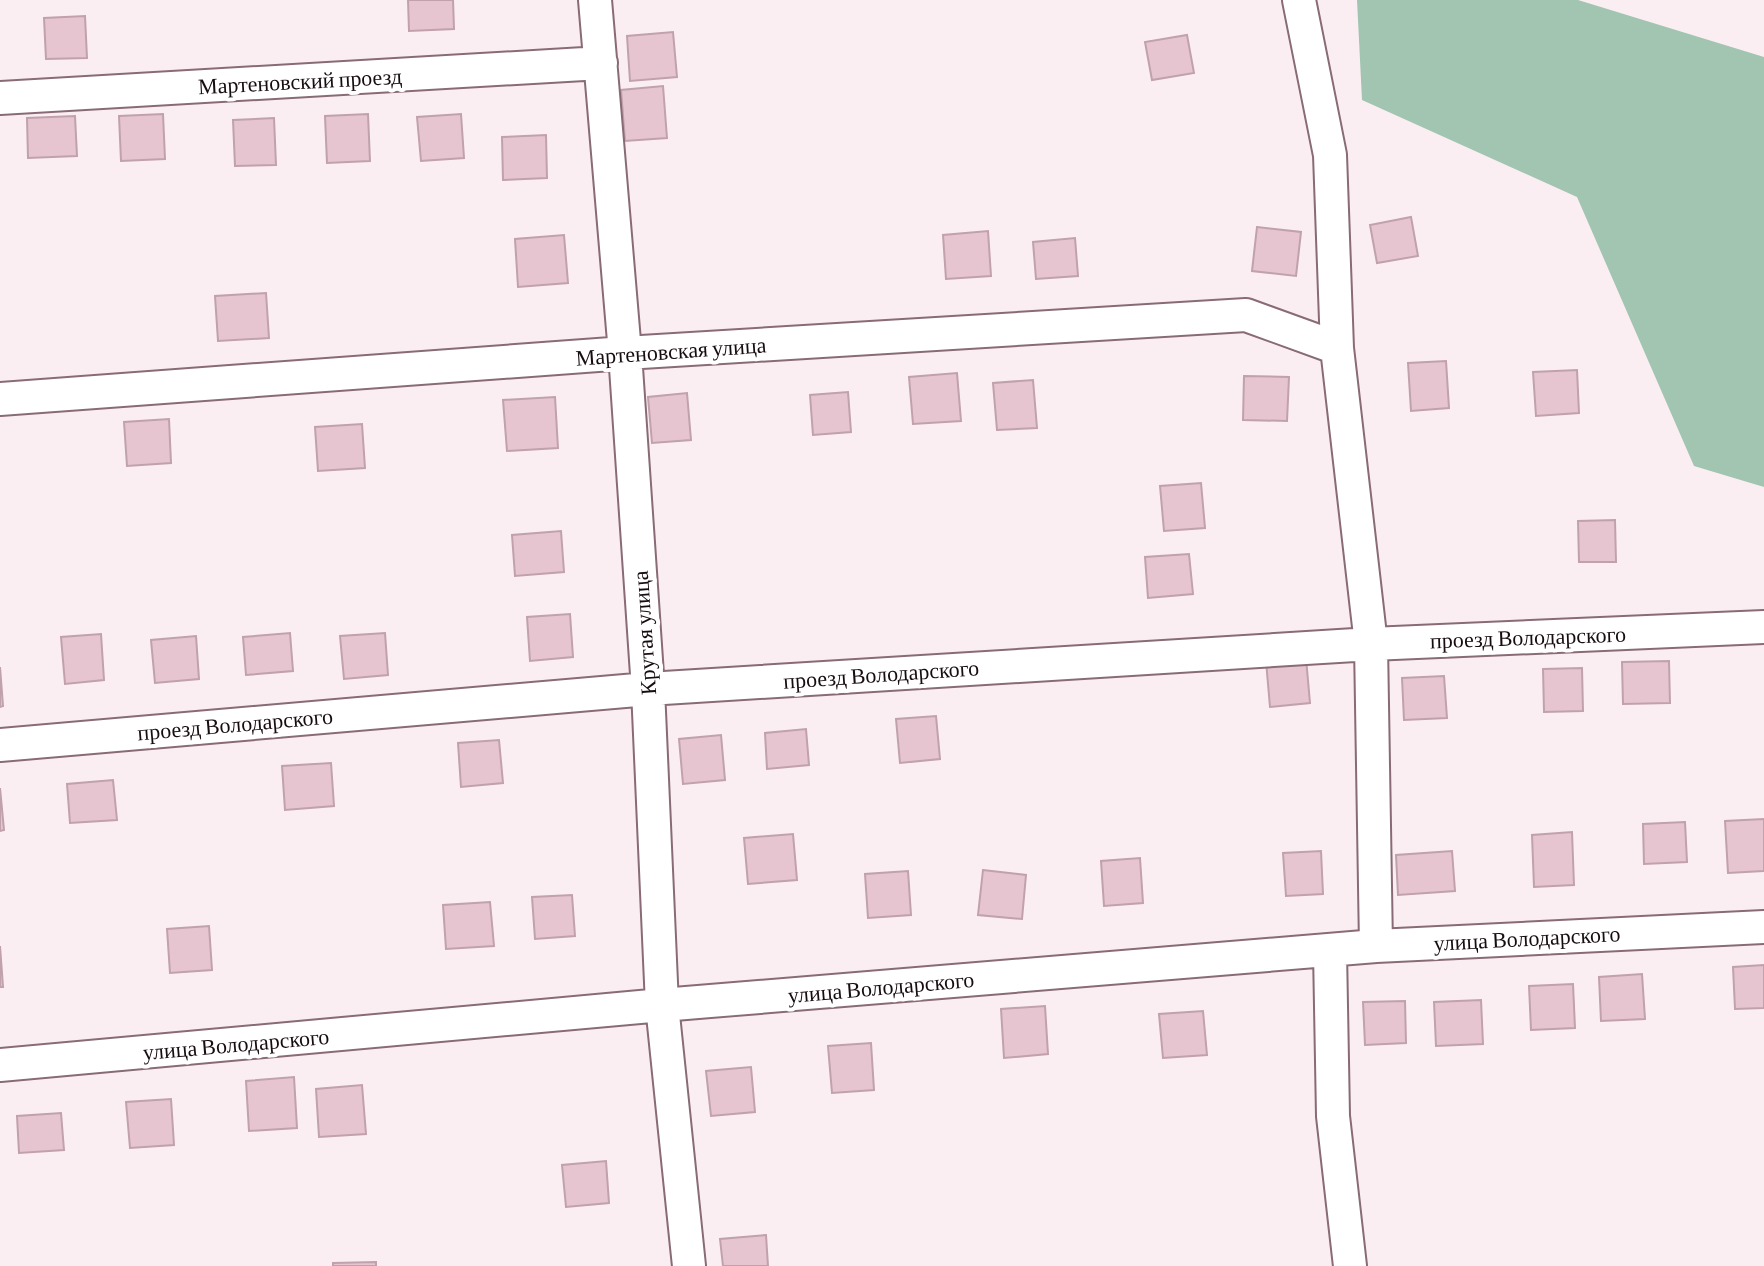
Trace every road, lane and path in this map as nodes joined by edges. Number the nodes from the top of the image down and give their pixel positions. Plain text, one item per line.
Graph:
1 (595, 0) edge
2 (1299, 0) edge
3 (601, 63) junction
4 (0, 98) edge
5 (1337, 348) junction
6 (625, 353) junction
7 (0, 399) edge
8 (1764, 627) edge
9 (1371, 644) junction
10 (648, 689) junction
11 (0, 745) edge
12 (1764, 927) edge
13 (1376, 946) junction
14 (1330, 951) junction
15 (662, 1005) junction
16 (0, 1065) edge
17 (689, 1266) edge
18 (1350, 1266) edge

1 - 3 street, Крутая улица
2 - 5 street
3 - 4 street, Мартеновский проезд
3 - 6 street, Крутая улица
5 - 6 street, Мартеновская улица
5 - 9 street
6 - 7 street, Мартеновская улица
6 - 10 street, Крутая улица
8 - 9 street, проезд Володарского
9 - 10 street, проезд Володарского
9 - 13 street
10 - 11 street, проезд Володарского
10 - 15 street, Крутая улица
12 - 13 street, улица Володарского
13 - 14 street, улица Володарского
14 - 15 street, улица Володарского
14 - 18 street
15 - 16 street, улица Володарского
15 - 17 street, Крутая улица

